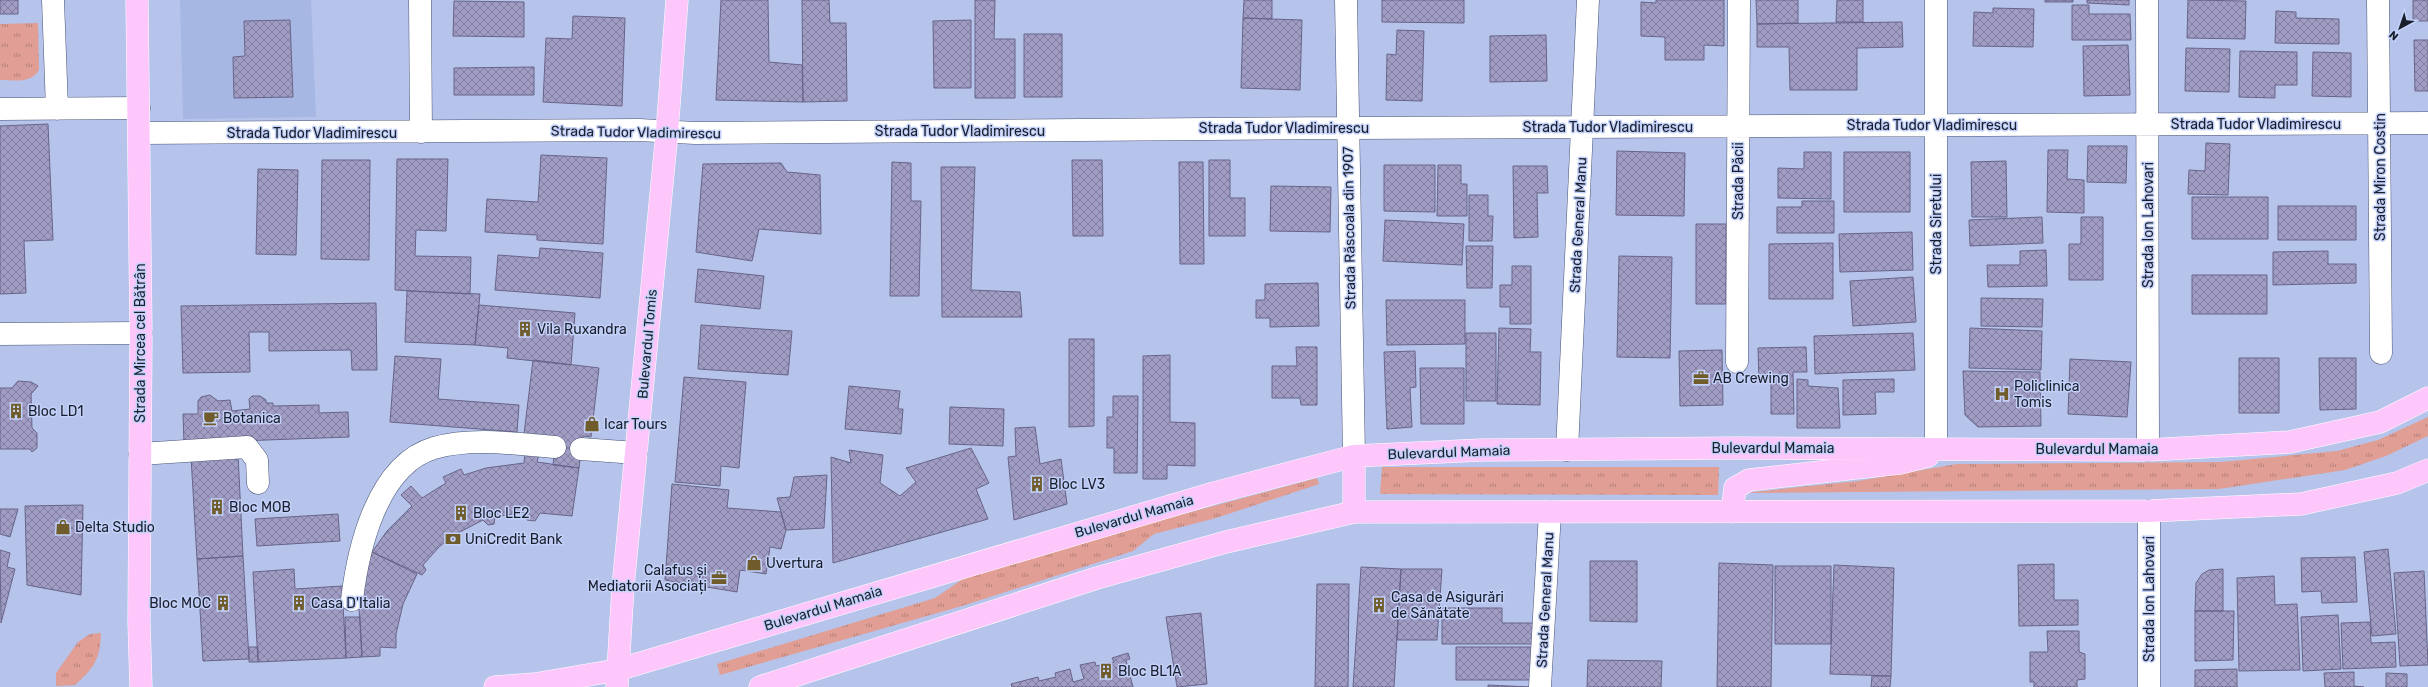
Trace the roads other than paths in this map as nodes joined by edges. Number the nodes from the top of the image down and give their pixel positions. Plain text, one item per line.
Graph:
1 (53, 0) edge
2 (137, 0) edge
3 (420, 0) edge
4 (677, 0) edge
5 (1346, 0) edge
6 (1588, 0) edge
7 (1739, 0) edge
8 (1936, 0) edge
9 (2147, 0) edge
10 (2378, 0) edge
11 (139, 108) junction
12 (0, 109) edge
13 (57, 109) junction
14 (2428, 123) edge
15 (2379, 124) junction
16 (1936, 125) junction
17 (2148, 125) junction
18 (1739, 126) junction
19 (1582, 127) junction
20 (1347, 128) junction
21 (421, 132) junction
22 (667, 132) junction
23 (140, 133) junction
24 (141, 333) junction
25 (0, 334) edge
26 (2381, 353) dead end
27 (1737, 362) dead end
28 (2428, 398) edge
29 (555, 446) dead end
30 (1936, 448) junction
31 (1960, 448) junction
32 (581, 449) dead end
33 (1568, 450) junction
34 (2148, 450) junction
35 (140, 454) junction
36 (636, 454) junction
37 (1354, 456) junction
38 (2428, 470) edge
39 (258, 483) dead end
40 (2149, 511) junction
41 (1354, 512) junction
42 (1550, 512) junction
43 (1732, 512) junction
44 (352, 600) dead end
45 (617, 678) edge
46 (141, 687) edge
47 (494, 687) edge
48 (760, 687) edge
49 (1540, 687) edge
50 (2149, 687) edge

1 - 13 street
2 - 11 main road, Strada Mircea cel Bătrân
3 - 21 street
4 - 22 main road, Bulevardul Tomis
5 - 20 street, Strada Răscoala din 1907
6 - 19 street, Strada General Manu
7 - 18 street, Strada Păcii
8 - 16 street, Strada Siretului
9 - 17 street, Strada Ion Lahovari
10 - 15 street, Strada Miron Costin
11 - 13 street
11 - 23 main road, Strada Mircea cel Bătrân
12 - 13 street
14 - 15 street, Strada Tudor Vladimirescu
15 - 17 street, Strada Tudor Vladimirescu
15 - 26 street, Strada Miron Costin
16 - 17 street, Strada Tudor Vladimirescu
16 - 18 street, Strada Tudor Vladimirescu
16 - 30 street, Strada Siretului
17 - 34 street, Strada Ion Lahovari
18 - 19 street, Strada Tudor Vladimirescu
18 - 27 street, Strada Păcii
19 - 20 street, Strada Tudor Vladimirescu
19 - 33 street, Strada General Manu
20 - 22 street, Strada Tudor Vladimirescu
20 - 37 street, Strada Răscoala din 1907
21 - 22 street, Strada Tudor Vladimirescu
21 - 23 street, Strada Tudor Vladimirescu
22 - 36 main road, Bulevardul Tomis
23 - 24 main road, Strada Mircea cel Bătrân
24 - 25 street
24 - 35 main road, Strada Mircea cel Bătrân
28 - 34 main road, Bulevardul Mamaia
29 - 44 street
30 - 31 main road, Bulevardul Mamaia
30 - 33 main road, Bulevardul Mamaia
31 - 34 main road, Bulevardul Mamaia
31 - 43 main road
32 - 36 street
33 - 37 main road, Bulevardul Mamaia
35 - 39 street
35 - 46 main road, Strada Mircea cel Bătrân
36 - 45 main road, Bulevardul Tomis
37 - 41 main road
37 - 45 main road, Bulevardul Mamaia
38 - 40 main road
40 - 43 main road
40 - 50 street, Strada Ion Lahovari
41 - 42 main road
41 - 48 main road
42 - 43 main road
42 - 49 street, Strada General Manu
45 - 47 main road, Bulevardul Mamaia

